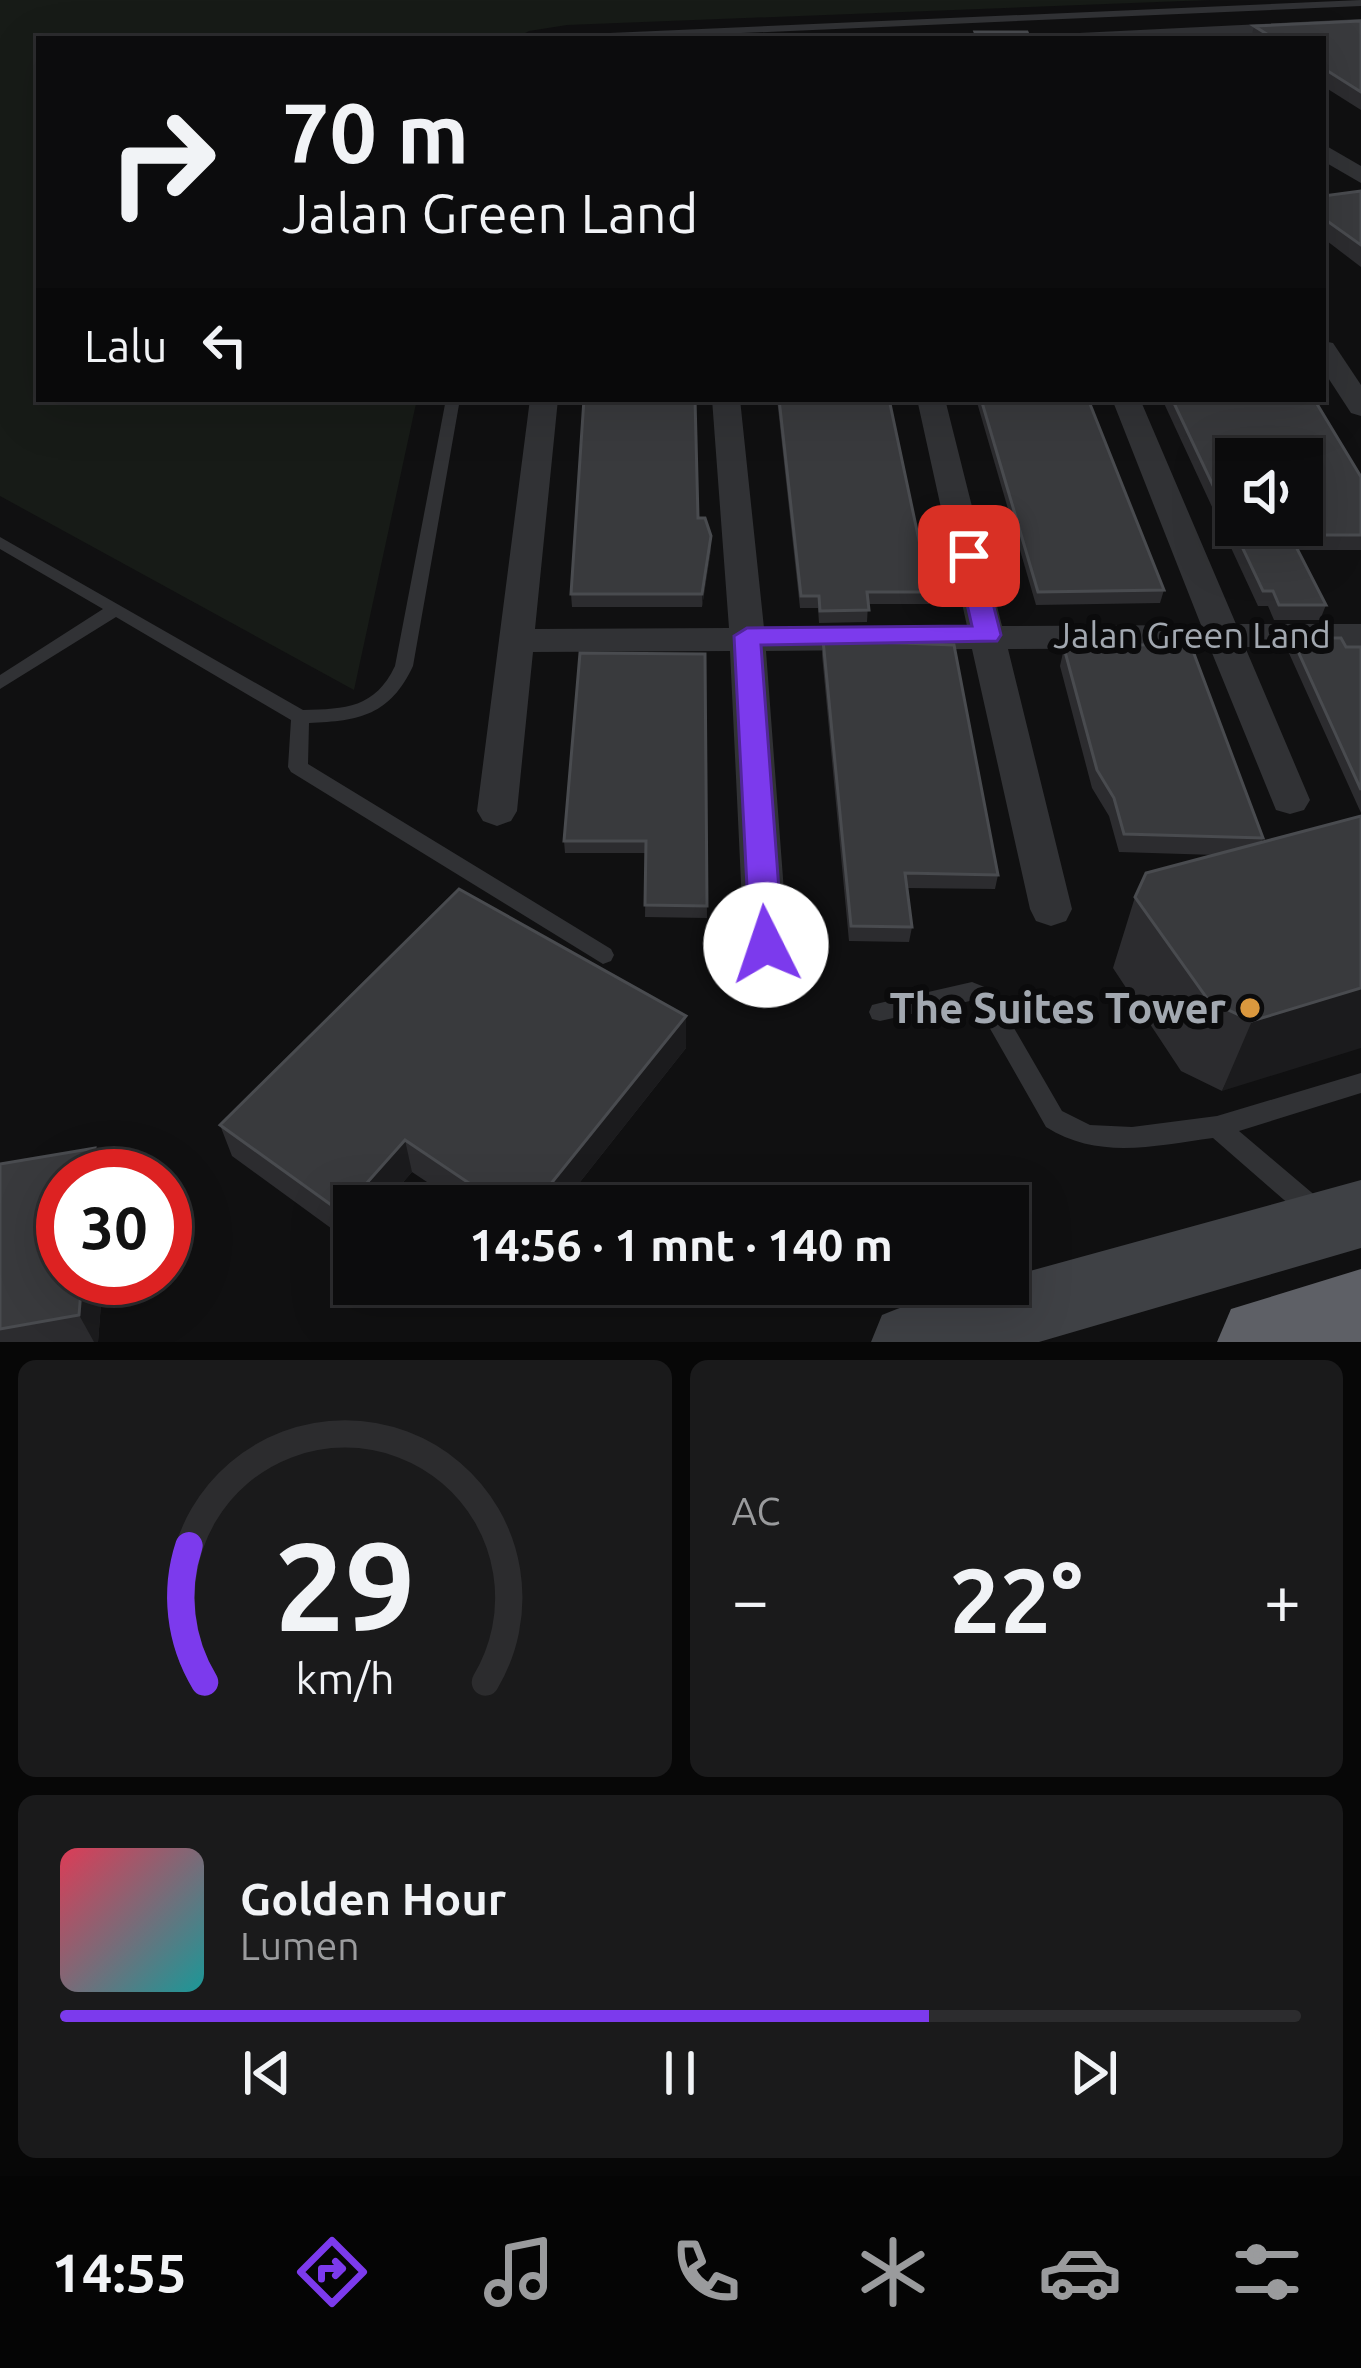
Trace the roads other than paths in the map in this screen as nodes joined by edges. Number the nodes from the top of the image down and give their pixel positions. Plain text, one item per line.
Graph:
1 (1361, 3) edge
2 (1361, 25) edge
3 (609, 36) edge
4 (1160, 36) edge
5 (1326, 153) edge
6 (1361, 176) edge
7 (1326, 354) edge
8 (452, 402) edge
9 (544, 402) edge
10 (726, 402) edge
11 (932, 402) edge
12 (1127, 402) edge
13 (1361, 407) edge
14 (0, 542) edge
15 (116, 609) junction
16 (1361, 634) edge
17 (987, 635) junction
18 (747, 636) junction
19 (1220, 638) junction
20 (518, 640) junction
21 (0, 683) edge
22 (299, 717) junction
23 (1289, 800) dead end
24 (497, 811) dead end
25 (1051, 909) dead end
26 (766, 945) dead end
27 (602, 955) dead end
28 (880, 1012) dead end
29 (1361, 1083) edge
30 (1217, 1127) junction
31 (1346, 1219) edge
32 (1361, 1315) edge
33 (909, 1342) edge
34 (1264, 1342) edge

1 - 3 lane
2 - 4 street
5 - 6 street
7 - 13 street
8 - 22 lane
9 - 20 street
10 - 18 street
11 - 17 street
12 - 19 street
14 - 15 lane
15 - 21 lane
15 - 22 lane
16 - 19 street, Jalan Green Land
17 - 18 street, Jalan Green Land
17 - 19 street, Jalan Green Land
17 - 25 street
18 - 20 street, Jalan Green Land
18 - 26 street
19 - 23 street
20 - 24 street
22 - 27 lane
28 - 30 lane
29 - 30 lane
30 - 31 lane
31 - 33 main road
32 - 34 highway

